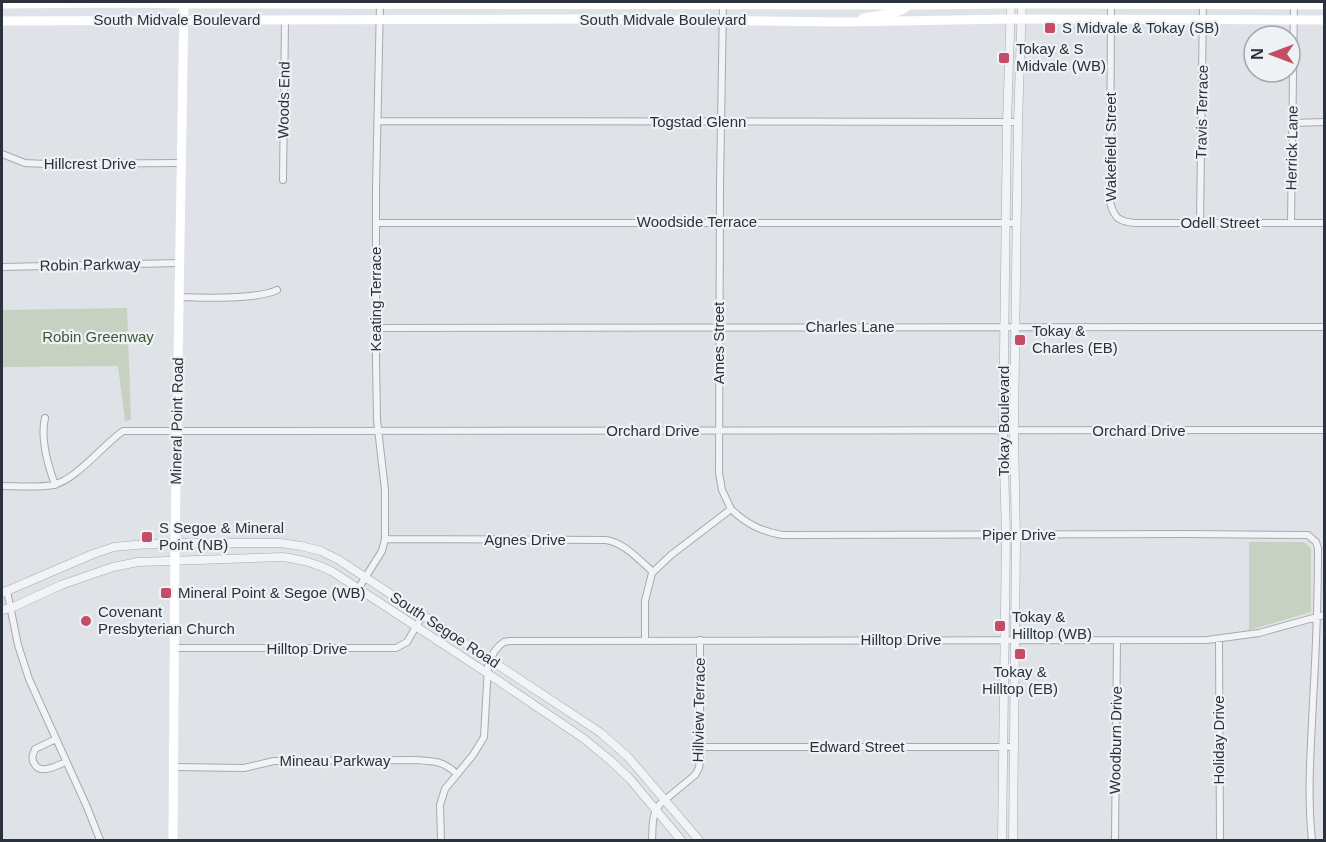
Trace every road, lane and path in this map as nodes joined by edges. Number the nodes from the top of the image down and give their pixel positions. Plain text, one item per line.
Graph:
1 (121, 2) edge
2 (183, 3) edge
3 (380, 3) edge
4 (1011, 3) edge
5 (1022, 3) edge
6 (1111, 3) edge
7 (1203, 3) edge
8 (1294, 3) edge
9 (2, 4) edge
10 (723, 4) junction
11 (907, 5) junction
12 (1324, 5) edge
13 (380, 19) junction
14 (1010, 19) junction
15 (183, 20) junction
16 (285, 20) junction
17 (722, 20) junction
18 (1021, 20) junction
19 (1111, 20) junction
20 (1203, 20) junction
21 (1324, 20) edge
22 (2, 21) edge
23 (1294, 21) junction
24 (843, 22) junction
25 (378, 121) junction
26 (721, 122) junction
27 (1007, 122) junction
28 (1324, 122) edge
29 (1018, 123) junction
30 (1293, 123) junction
31 (2, 154) edge
32 (180, 163) junction
33 (283, 180) dead end
34 (1118, 218) joint
35 (720, 222) junction
36 (376, 223) junction
37 (1006, 223) junction
38 (1017, 223) junction
39 (1200, 223) junction
40 (1291, 223) junction
41 (1324, 223) edge
42 (179, 263) junction
43 (2, 267) edge
44 (277, 290) dead end
45 (179, 297) junction
46 (720, 327) junction
47 (1005, 327) junction
48 (1016, 327) junction
49 (1324, 327) edge
50 (376, 328) junction
51 (45, 418) dead end
52 (1324, 430) edge
53 (177, 431) junction
54 (378, 431) junction
55 (1003, 431) junction
56 (1014, 431) junction
57 (719, 432) junction
58 (55, 485) junction
59 (2, 486) edge
60 (731, 509) junction
61 (1005, 535) junction
62 (1016, 535) junction
63 (385, 539) junction
64 (175, 543) junction
65 (175, 561) junction
66 (653, 572) junction
67 (366, 578) junction
68 (358, 589) junction
69 (4, 592) edge
70 (11, 608) junction
71 (2, 610) edge
72 (423, 615) junction
73 (1321, 616) edge
74 (416, 627) junction
75 (1218, 639) junction
76 (645, 640) junction
77 (700, 640) junction
78 (1004, 640) junction
79 (1016, 640) junction
80 (1117, 640) junction
81 (175, 648) junction
82 (489, 666) junction
83 (56, 739) junction
84 (700, 747) junction
85 (1003, 747) junction
86 (1014, 747) junction
87 (66, 762) junction
88 (174, 767) junction
89 (457, 774) junction
90 (665, 800) junction
91 (656, 810) junction
92 (690, 830) junction
93 (99, 840) edge
94 (173, 840) edge
95 (441, 840) edge
96 (652, 840) edge
97 (680, 840) edge
98 (699, 840) edge
99 (1002, 840) edge
100 (1013, 840) edge
101 (1115, 840) edge
102 (1220, 840) edge
103 (1312, 840) edge

1 - 2 main road, South Midvale Boulevard
1 - 9 main road, South Midvale Boulevard
2 - 3 main road, South Midvale Boulevard
2 - 15 main road, Mineral Point Road
3 - 10 main road, South Midvale Boulevard
3 - 13 street, Keating Terrace
4 - 5 main road, South Midvale Boulevard
4 - 11 main road, South Midvale Boulevard
4 - 14 street, Tokay Boulevard
5 - 6 main road, South Midvale Boulevard
5 - 18 street, Tokay Boulevard
6 - 7 main road, South Midvale Boulevard
6 - 19 street, Wakefield Street
7 - 8 main road, South Midvale Boulevard
7 - 20 street, Travis Terrace
8 - 12 main road, South Midvale Boulevard
8 - 23 street, Herrick Lane
10 - 11 main road, South Midvale Boulevard
10 - 17 street, Ames Street
11 - 24 main road
13 - 16 main road, South Midvale Boulevard
13 - 17 main road, South Midvale Boulevard
13 - 25 street, Keating Terrace
14 - 18 main road, South Midvale Boulevard
14 - 24 main road, South Midvale Boulevard
14 - 27 street, Tokay Boulevard
15 - 16 main road, South Midvale Boulevard
15 - 22 main road, South Midvale Boulevard
15 - 32 main road, Mineral Point Road
16 - 33 street, Woods End
17 - 24 main road, South Midvale Boulevard
17 - 26 street, Ames Street
18 - 19 main road, South Midvale Boulevard
18 - 29 street, Tokay Boulevard
19 - 20 main road, South Midvale Boulevard
19 - 34 street, Wakefield Street
20 - 23 main road, South Midvale Boulevard
20 - 39 street, Travis Terrace
21 - 23 main road, South Midvale Boulevard
23 - 30 street, Herrick Lane
25 - 26 street, Togstad Glenn
25 - 36 street, Keating Terrace
26 - 27 street, Togstad Glenn
26 - 35 street, Ames Street
27 - 29 street, Togstad Glenn
27 - 37 street, Tokay Boulevard
28 - 30 street
29 - 38 street, Tokay Boulevard
30 - 40 street, Herrick Lane
31 - 32 street, Hillcrest Drive
32 - 42 main road, Mineral Point Road
34 - 39 street, Odell Street
35 - 36 street, Woodside Terrace
35 - 37 street, Woodside Terrace
35 - 46 street, Ames Street
36 - 50 street, Keating Terrace
37 - 38 street, Woodside Terrace
37 - 47 street, Tokay Boulevard
38 - 48 street, Tokay Boulevard
39 - 40 street, Odell Street
40 - 41 street, Odell Street
42 - 43 street, Robin Parkway
42 - 45 main road, Mineral Point Road
44 - 45 street
45 - 53 main road, Mineral Point Road
46 - 47 street, Charles Lane
46 - 50 street, Charles Lane
46 - 57 street, Ames Street
47 - 48 street, Charles Lane
47 - 55 street, Tokay Boulevard
48 - 49 street, Charles Lane
48 - 56 street, Tokay Boulevard
50 - 54 street, Keating Terrace
51 - 58 street
52 - 56 street, Orchard Drive
53 - 54 street, Orchard Drive
53 - 58 street, Orchard Drive
53 - 64 main road, Mineral Point Road
54 - 57 street, Orchard Drive
54 - 63 street, Keating Terrace
55 - 56 street, Orchard Drive
55 - 57 street, Orchard Drive
55 - 61 street, Tokay Boulevard
56 - 62 street, Tokay Boulevard
57 - 60 street, Ames Street
58 - 59 street
60 - 61 street, Piper Drive
60 - 66 street
61 - 62 street, Piper Drive
61 - 78 street, Tokay Boulevard
62 - 73 street, Piper Drive
62 - 79 street, Tokay Boulevard
63 - 66 street, Agnes Drive
63 - 67 street, Keating Terrace
64 - 65 main road, Mineral Point Road
64 - 67 street, South Segoe Road
64 - 69 street, South Segoe Road
65 - 68 street, South Segoe Road
65 - 70 street, South Segoe Road
65 - 81 main road, Mineral Point Road
66 - 76 street
67 - 68 street, Keating Terrace
67 - 72 street, South Segoe Road
68 - 74 street, South Segoe Road
69 - 70 street
70 - 71 street, South Segoe Road
70 - 83 street
72 - 74 street, Hilltop Drive
72 - 82 street, South Segoe Road
73 - 75 street, Hilltop Drive
73 - 103 street
74 - 81 street, Hilltop Drive
74 - 82 street, South Segoe Road
75 - 80 street, Hilltop Drive
75 - 102 street, Holiday Drive
76 - 77 street, Hilltop Drive
76 - 82 street, Hilltop Drive
77 - 78 street, Hilltop Drive
77 - 84 street, Hillview Terrace
78 - 79 street, Hilltop Drive
78 - 85 street, Tokay Boulevard
79 - 80 street, Hilltop Drive
79 - 86 street, Tokay Boulevard
80 - 101 street, Woodburn Drive
81 - 88 main road, Mineral Point Road
82 - 89 street
82 - 90 street, South Segoe Road
82 - 91 street, South Segoe Road
83 - 87 street
83 - 87 street
84 - 85 street, Edward Street
84 - 90 street, Hillview Terrace
85 - 86 street, Edward Street
85 - 99 street, Tokay Boulevard
86 - 100 street, Tokay Boulevard
87 - 93 street
88 - 89 street, Mineau Parkway
88 - 94 main road, Mineral Point Road
89 - 95 street
90 - 91 street, Hillview Terrace
90 - 92 street, South Segoe Road
91 - 96 street
91 - 97 street, South Segoe Road
92 - 97 street
92 - 98 street, South Segoe Road

